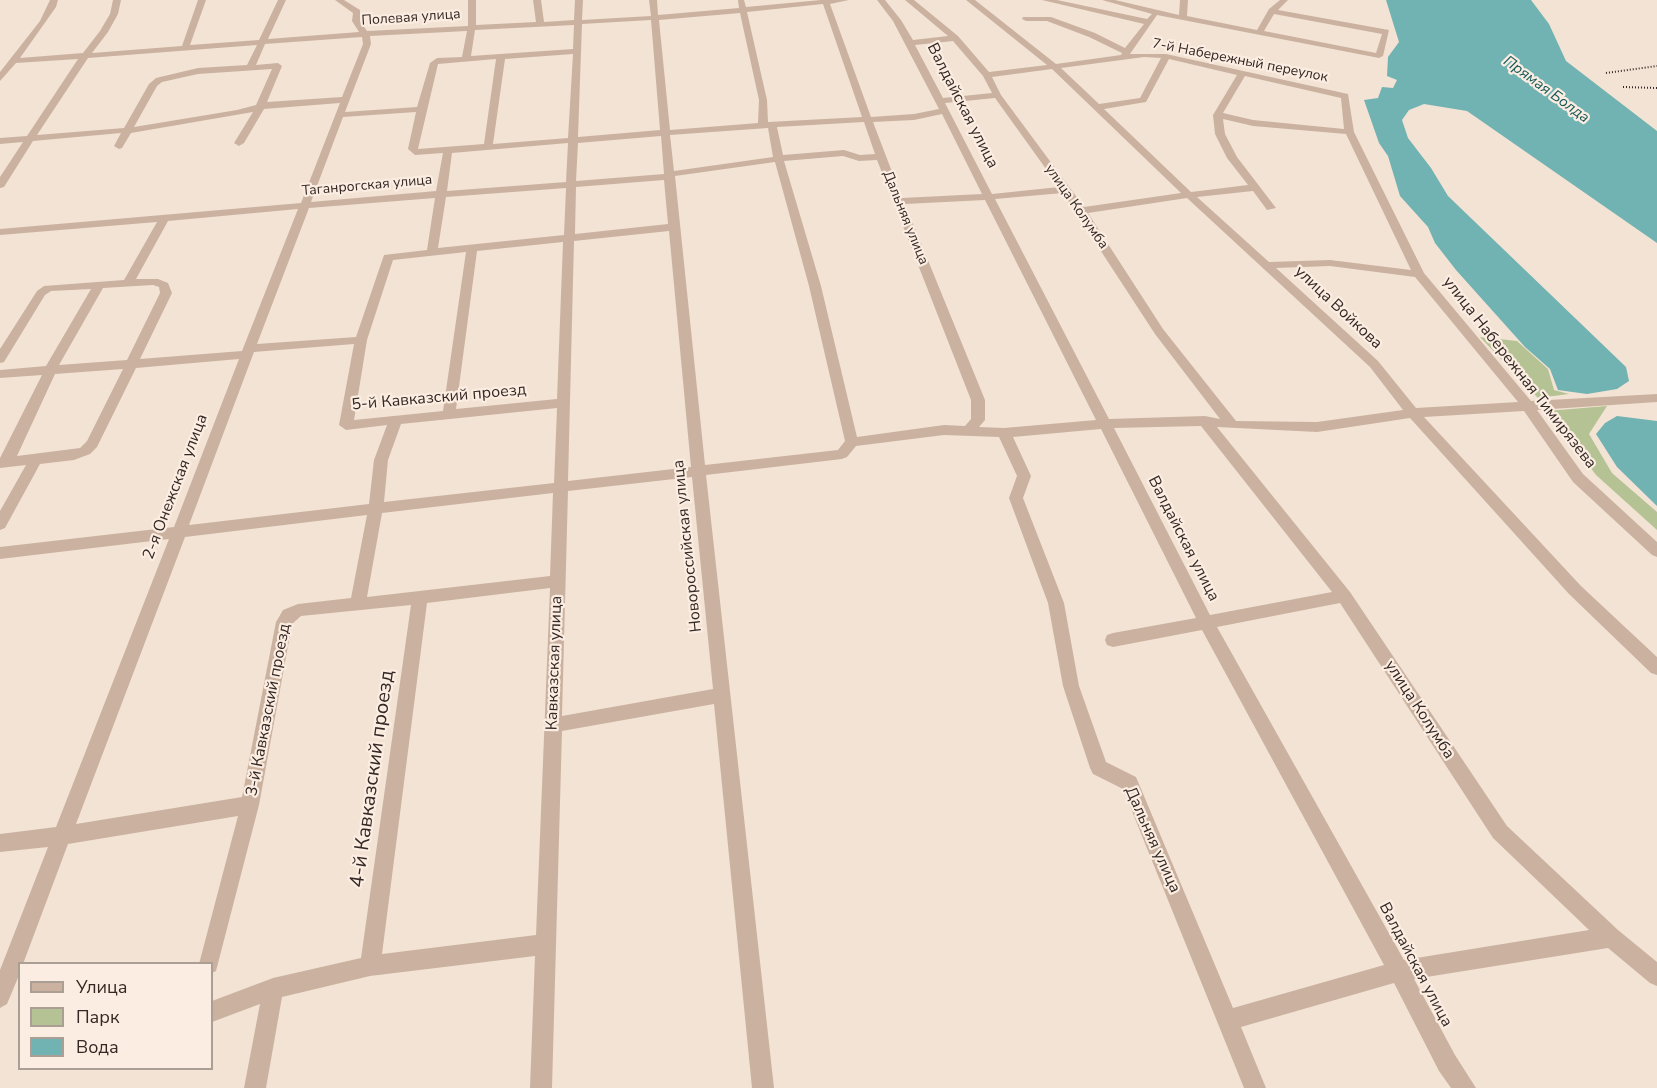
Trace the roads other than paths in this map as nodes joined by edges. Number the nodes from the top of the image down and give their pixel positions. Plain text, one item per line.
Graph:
1 (54, 0) edge
2 (117, 0) edge
3 (202, 0) edge
4 (282, 0) edge
5 (339, 0) edge
6 (472, 0) edge
7 (537, 0) edge
8 (579, 0) edge
9 (652, 0) edge
10 (741, 0) edge
11 (845, 0) edge
12 (881, 0) edge
13 (909, 0) edge
14 (970, 0) edge
15 (1045, 0) edge
16 (1106, 0) edge
17 (1184, 0) edge
18 (1284, 0) edge
19 (825, 1) edge
20 (742, 10) junction
21 (1272, 10) junction
22 (1157, 13) junction
23 (1183, 16) junction
24 (654, 18) junction
25 (1026, 19) junction
26 (1148, 22) junction
27 (540, 23) junction
28 (579, 23) junction
29 (1004, 24) junction
30 (472, 29) junction
31 (1259, 33) junction
32 (366, 36) junction
33 (956, 38) junction
34 (262, 41) junction
35 (910, 44) junction
36 (186, 46) junction
37 (578, 51) junction
38 (86, 55) junction
39 (1125, 55) junction
40 (501, 56) junction
41 (1166, 56) junction
42 (466, 58) junction
43 (14, 61) junction
44 (251, 66) junction
45 (1055, 67) junction
46 (1242, 74) junction
47 (987, 75) junction
48 (0, 78) edge
49 (997, 95) junction
50 (1345, 96) joint
51 (344, 100) junction
52 (941, 106) junction
53 (260, 107) junction
54 (1098, 107) junction
55 (421, 109) junction
56 (338, 115) junction
57 (1218, 115) junction
58 (867, 120) junction
59 (767, 125) junction
60 (126, 131) junction
61 (666, 132) junction
62 (1349, 132) junction
63 (32, 138) junction
64 (0, 141) edge
65 (573, 141) junction
66 (239, 143) dead end
67 (119, 146) dead end
68 (488, 147) junction
69 (448, 150) junction
70 (881, 157) junction
71 (779, 160) junction
72 (670, 176) junction
73 (571, 183) junction
74 (0, 185) edge
75 (1255, 188) junction
76 (1064, 190) junction
77 (441, 194) junction
78 (1191, 194) junction
79 (989, 197) junction
80 (900, 201) junction
81 (304, 205) junction
82 (1271, 208) dead end
83 (1082, 211) junction
84 (165, 217) junction
85 (673, 227) junction
86 (0, 232) edge
87 (569, 238) junction
88 (472, 249) junction
89 (432, 253) junction
90 (1267, 265) junction
91 (1419, 274) junction
92 (128, 282) junction
93 (100, 283) junction
94 (361, 340) junction
95 (248, 352) junction
96 (0, 359) edge
97 (132, 364) junction
98 (51, 369) junction
99 (0, 374) edge
100 (1657, 398) edge
101 (564, 403) junction
102 (1528, 406) junction
103 (1413, 413) junction
104 (449, 416) junction
105 (1205, 421) junction
106 (395, 422) junction
107 (1105, 424) junction
108 (1232, 425) junction
109 (968, 432) junction
110 (1004, 434) junction
111 (852, 442) junction
112 (36, 459) junction
113 (4, 462) edge
114 (699, 473) junction
115 (561, 488) junction
116 (376, 508) junction
117 (0, 524) edge
118 (178, 531) junction
119 (1657, 551) edge
120 (0, 553) edge
121 (558, 581) junction
122 (1344, 596) junction
123 (420, 598) junction
124 (358, 605) junction
125 (1206, 622) junction
126 (1113, 640) dead end
127 (1657, 668) edge
128 (721, 695) junction
129 (553, 725) junction
130 (250, 805) junction
131 (62, 836) junction
132 (0, 843) edge
133 (1611, 937) junction
134 (546, 944) junction
135 (209, 962) edge
136 (370, 966) junction
137 (1399, 971) junction
138 (1657, 976) edge
139 (273, 989) junction
140 (0, 997) edge
141 (213, 1011) edge
142 (1228, 1020) junction
143 (255, 1088) edge
144 (541, 1088) edge
145 (763, 1088) edge
146 (1255, 1088) edge
147 (1465, 1088) edge

1 - 43 street
2 - 38 street
3 - 36 street
4 - 34 street
5 - 32 street
6 - 30 street
7 - 27 street
8 - 28 street
9 - 24 street, Новороссийская улица
10 - 20 street
11 - 19 street, Полевая улица
12 - 35 street, Валдайская улица
13 - 33 street, улица Колумба
14 - 29 street, улица Войкова
15 - 25 street
15 - 26 street
16 - 22 street
17 - 23 street
18 - 21 street
19 - 20 street, Полевая улица
19 - 58 street, Дальняя улица
20 - 24 street, Полевая улица
20 - 59 street
21 - 31 street
21 - 31 street
22 - 23 street
22 - 26 street
23 - 31 street
24 - 28 street, Полевая улица
24 - 61 street, Новороссийская улица
25 - 29 street
25 - 39 street
26 - 39 street
27 - 28 street, Полевая улица
27 - 30 street, Полевая улица
28 - 30 street
28 - 37 street
29 - 45 street, улица Войкова
30 - 32 street, Полевая улица
30 - 42 street
32 - 34 street, Полевая улица
32 - 51 street, 2-я Онежская улица
33 - 35 street
33 - 47 street, улица Колумба
34 - 36 street, Полевая улица
34 - 44 street
35 - 52 street, Валдайская улица
36 - 38 street, Полевая улица
37 - 40 street
37 - 65 street
38 - 43 street, Полевая улица
38 - 63 street
39 - 41 street, 7-й Набережный переулок
39 - 45 street, 7-й Набережный переулок
40 - 42 street
40 - 68 street
41 - 46 street, 7-й Набережный переулок
41 - 54 street
42 - 55 street
43 - 48 street
44 - 53 street
44 - 60 street
45 - 47 street, 7-й Набережный переулок
45 - 54 street, улица Войкова
46 - 50 street, 7-й Набережный переулок
46 - 57 street
47 - 49 street, улица Колумба
49 - 52 street
49 - 76 street, улица Колумба
50 - 62 street, улица Набережная Тимирязева
51 - 53 street
51 - 56 street, 2-я Онежская улица
52 - 58 street
52 - 79 street, Валдайская улица
53 - 60 street
53 - 66 street
54 - 78 street, улица Войкова
55 - 56 street
55 - 69 street
56 - 81 street, 2-я Онежская улица
57 - 62 street
57 - 75 street
58 - 59 street
58 - 70 street, Дальняя улица
59 - 61 street
59 - 71 street
60 - 63 street
60 - 67 street
61 - 65 street
61 - 72 street, Новороссийская улица
62 - 91 street, улица Набережная Тимирязева
63 - 64 street
63 - 74 street
65 - 68 street
65 - 73 street, Кавказская улица
68 - 69 street
69 - 77 street
70 - 71 street, Таганрогская улица
70 - 80 street, Дальняя улица
71 - 72 street, Таганрогская улица
71 - 111 street
72 - 73 street, Таганрогская улица
72 - 85 street, Новороссийская улица
73 - 77 street, Таганрогская улица
73 - 87 street, Кавказская улица
75 - 78 street
75 - 82 street
76 - 79 street
76 - 83 street, улица Колумба
77 - 81 street, Таганрогская улица
77 - 89 street
78 - 83 street
78 - 90 street, улица Войкова
79 - 80 street
79 - 107 street, Валдайская улица
80 - 109 street, Дальняя улица
81 - 84 street, Таганрогская улица
81 - 95 street, 2-я Онежская улица
83 - 108 street, улица Колумба
84 - 86 street, Таганрогская улица
84 - 92 street
85 - 87 street, 5-й Кавказский проезд
85 - 114 street, Новороссийская улица
87 - 88 street, 5-й Кавказский проезд
87 - 101 street, Кавказская улица
88 - 89 street, 5-й Кавказский проезд
88 - 104 street
89 - 94 street, 5-й Кавказский проезд
90 - 91 street
90 - 103 street, улица Войкова
91 - 102 street, улица Набережная Тимирязева
92 - 93 street
92 - 97 street
93 - 96 street
93 - 98 street
94 - 95 street
94 - 106 street, 5-й Кавказский проезд
95 - 97 street
95 - 118 street, 2-я Онежская улица
97 - 98 street
97 - 112 street
98 - 99 street
98 - 113 street
100 - 102 street
101 - 104 street, 5-й Кавказский проезд
101 - 115 street, Кавказская улица
102 - 103 street
102 - 119 street, улица Набережная Тимирязева
103 - 108 street
103 - 127 street, улица Войкова
104 - 106 street, 5-й Кавказский проезд
105 - 107 street
105 - 108 street
105 - 122 street, улица Колумба
106 - 116 street
107 - 110 street
107 - 125 street, Валдайская улица
109 - 110 street
109 - 111 street
110 - 142 street, Дальняя улица
111 - 114 street
112 - 113 street
112 - 117 street
114 - 115 street
114 - 128 street, Новороссийская улица
115 - 116 street
115 - 121 street, Кавказская улица
116 - 118 street
116 - 124 street
118 - 120 street
118 - 131 street, 2-я Онежская улица
121 - 123 street, 3-й Кавказский проезд
121 - 129 street, Кавказская улица
122 - 125 street
122 - 133 street, улица Колумба
123 - 124 street, 3-й Кавказский проезд
123 - 136 street, 4-й Кавказский проезд
124 - 130 street, 3-й Кавказский проезд
125 - 126 street
125 - 137 street, Валдайская улица
128 - 129 street
128 - 145 street, Новороссийская улица
129 - 134 street, Кавказская улица
130 - 131 street
130 - 135 street, 3-й Кавказский проезд
131 - 132 street
131 - 140 street, 2-я Онежская улица
133 - 137 street
133 - 138 street, улица Колумба
134 - 136 street
134 - 144 street, Кавказская улица
136 - 139 street
137 - 142 street
137 - 147 street, Валдайская улица
139 - 141 street
139 - 143 street
142 - 146 street, Дальняя улица

